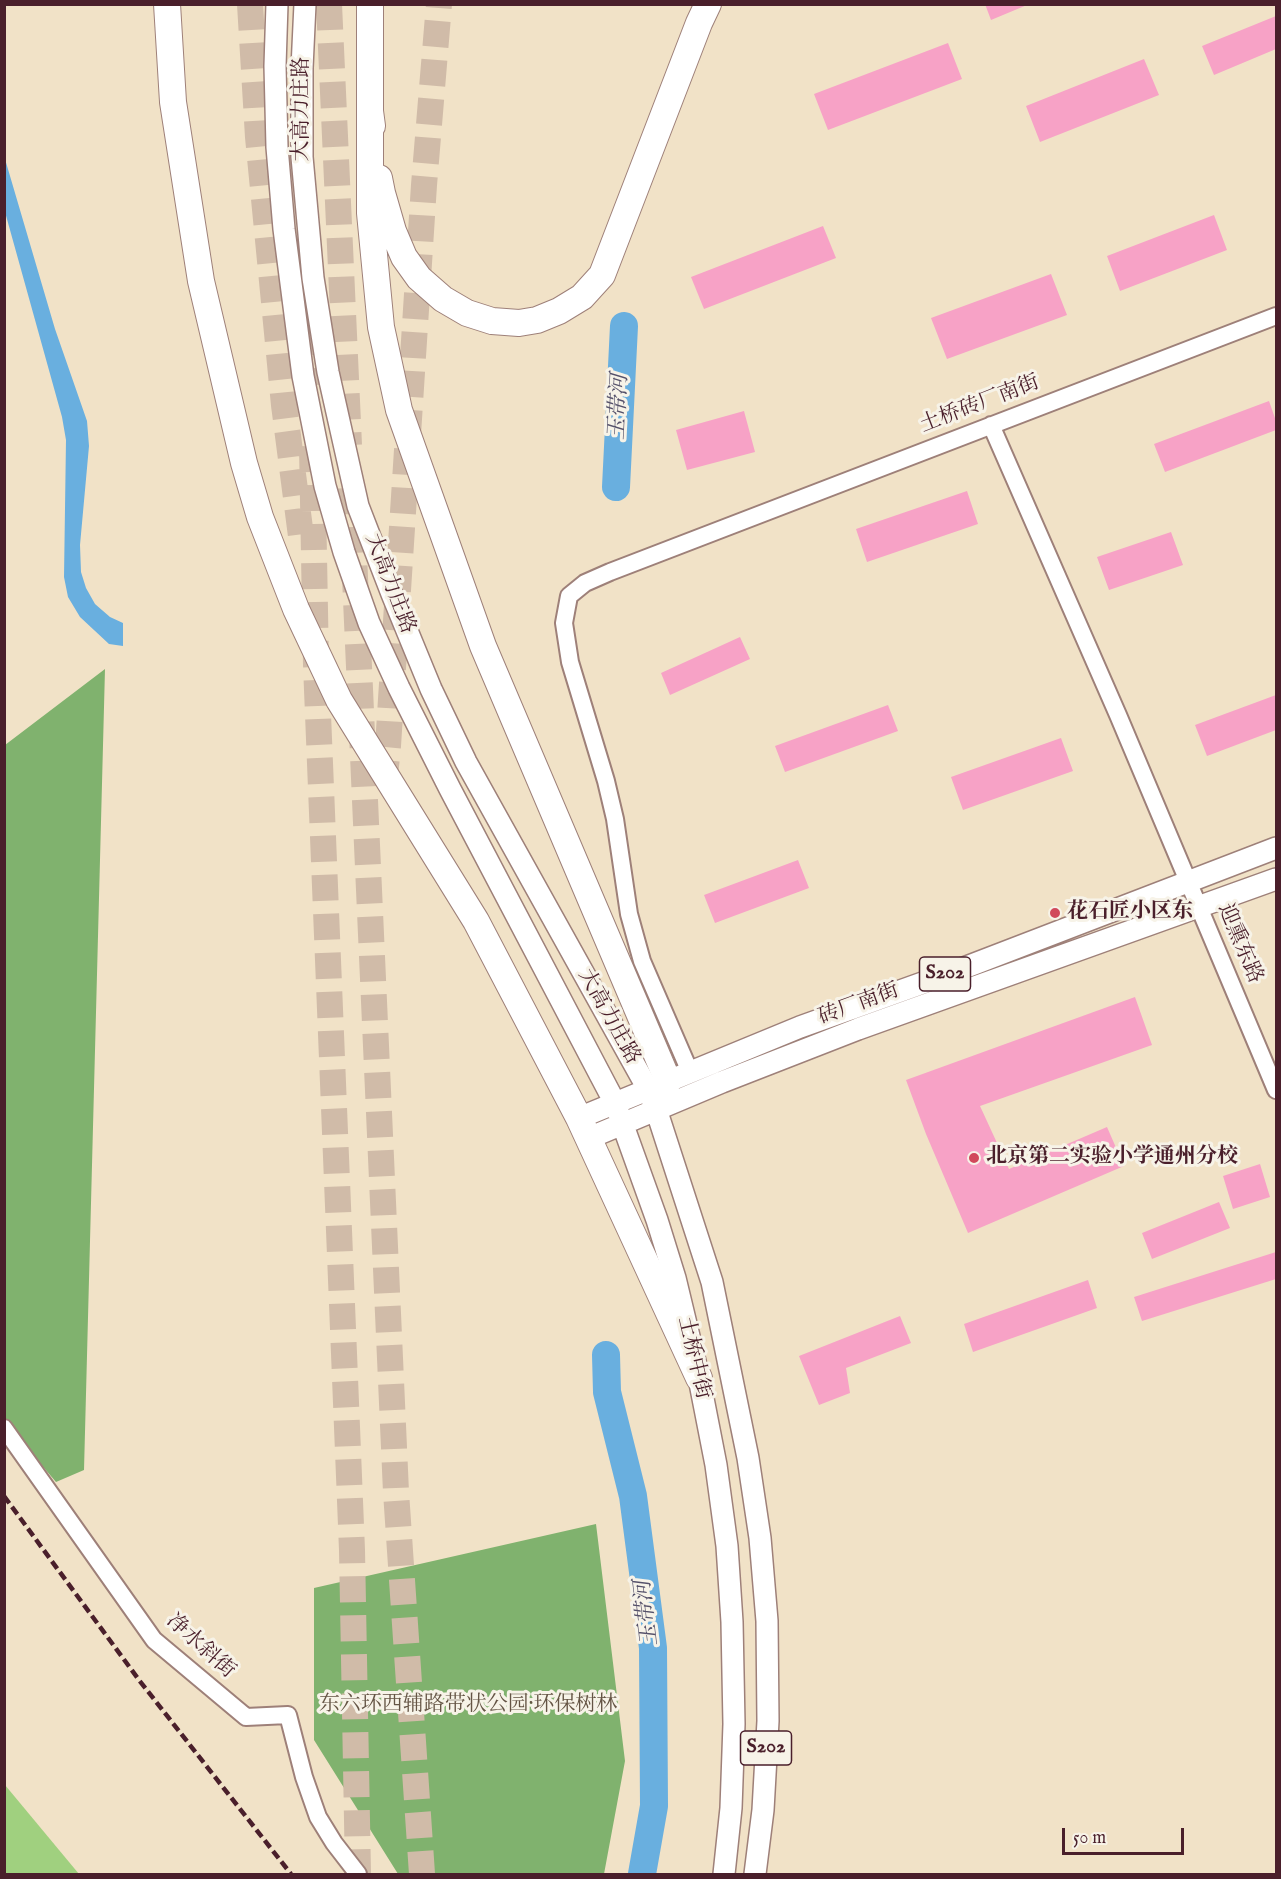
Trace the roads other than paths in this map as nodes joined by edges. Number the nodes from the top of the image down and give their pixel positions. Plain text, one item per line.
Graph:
1 (167, 4) edge
2 (277, 4) edge
3 (305, 4) edge
4 (370, 4) edge
5 (708, 4) edge
6 (370, 111) junction
7 (1276, 316) edge
8 (992, 425) junction
9 (1276, 848) edge
10 (1276, 879) edge
11 (1188, 881) junction
12 (1198, 906) junction
13 (665, 1088) junction
14 (1276, 1090) edge
15 (615, 1103) junction
16 (623, 1124) junction
17 (584, 1128) junction
18 (699, 1378) junction
19 (4, 1428) edge
20 (358, 1875) edge
21 (724, 1875) edge
22 (755, 1875) edge

1 - 17 highway
2 - 15 main road, 大高力庄路
3 - 13 main road, 大高力庄路
4 - 6 highway
5 - 6 highway
6 - 13 highway
7 - 8 street, 土桥砖厂南街
8 - 11 street, 迎熏东路
8 - 13 street, 土桥砖厂南街
9 - 11 main road, 砖厂南街 / S202
10 - 12 main road, 砖厂南街 / S202
11 - 12 street, 迎熏东路
11 - 13 main road, 砖厂南街 / S202
12 - 13 main road, 砖厂南街 / S202
12 - 14 street, 迎熏东路
13 - 15 main road, 砖厂南街 / S202
13 - 16 main road, 砖厂南街 / S202
13 - 22 main road, 大高力庄路 / S202
15 - 16 main road, 土桥中街 / S202
15 - 17 main road, 砖厂南街 / S202
16 - 17 main road, 砖厂南街 / S202
16 - 18 main road, 土桥中街 / S202
17 - 18 highway
18 - 21 main road, 土桥中街 / S202
19 - 20 street, 净水斜街

